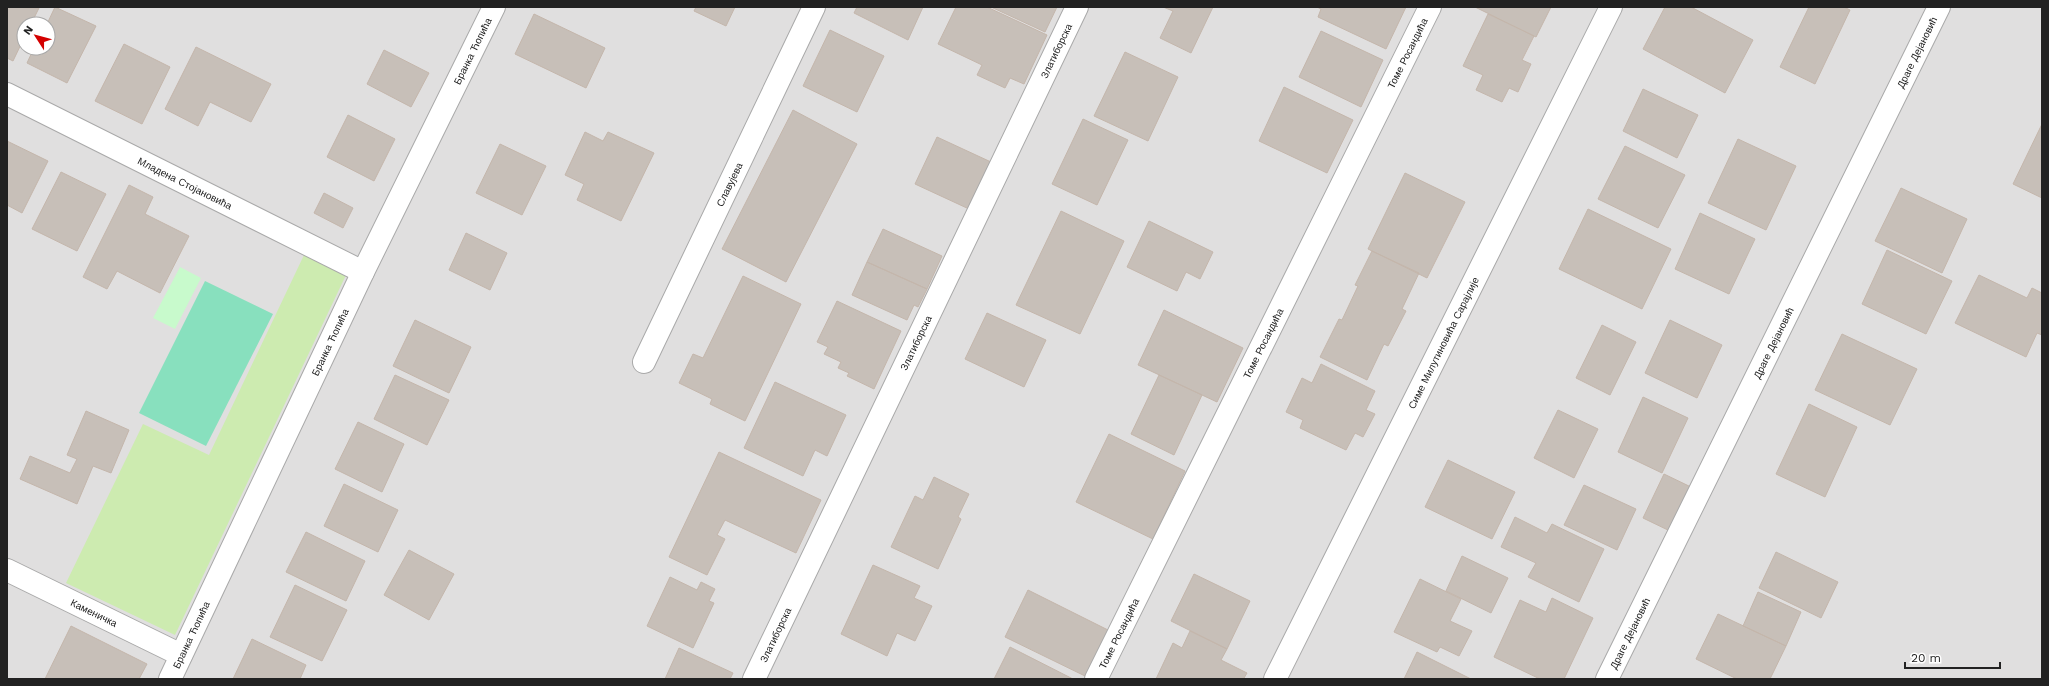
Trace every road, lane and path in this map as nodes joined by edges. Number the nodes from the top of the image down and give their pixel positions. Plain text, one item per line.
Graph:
1 (494, 7) edge
2 (814, 7) edge
3 (1077, 7) edge
4 (1430, 7) edge
5 (1611, 7) edge
6 (1938, 7) edge
7 (7, 94) edge
8 (364, 272) junction
9 (644, 362) dead end
10 (7, 570) edge
11 (181, 655) junction
12 (170, 679) edge
13 (754, 679) edge
14 (1096, 679) edge
15 (1276, 679) edge
16 (1607, 679) edge

1 - 8 street, Бранка Ћопића
2 - 9 street, Славујева
3 - 13 street, Златиборска
4 - 14 street, Томе Росандића
5 - 15 street, Симе Милутиновића Сарајлије
6 - 16 street, Драге Дејановић
7 - 8 street, Младена Стојановића
8 - 11 street, Бранка Ћопића
10 - 11 street, Каменичка
11 - 12 street, Бранка Ћопића

